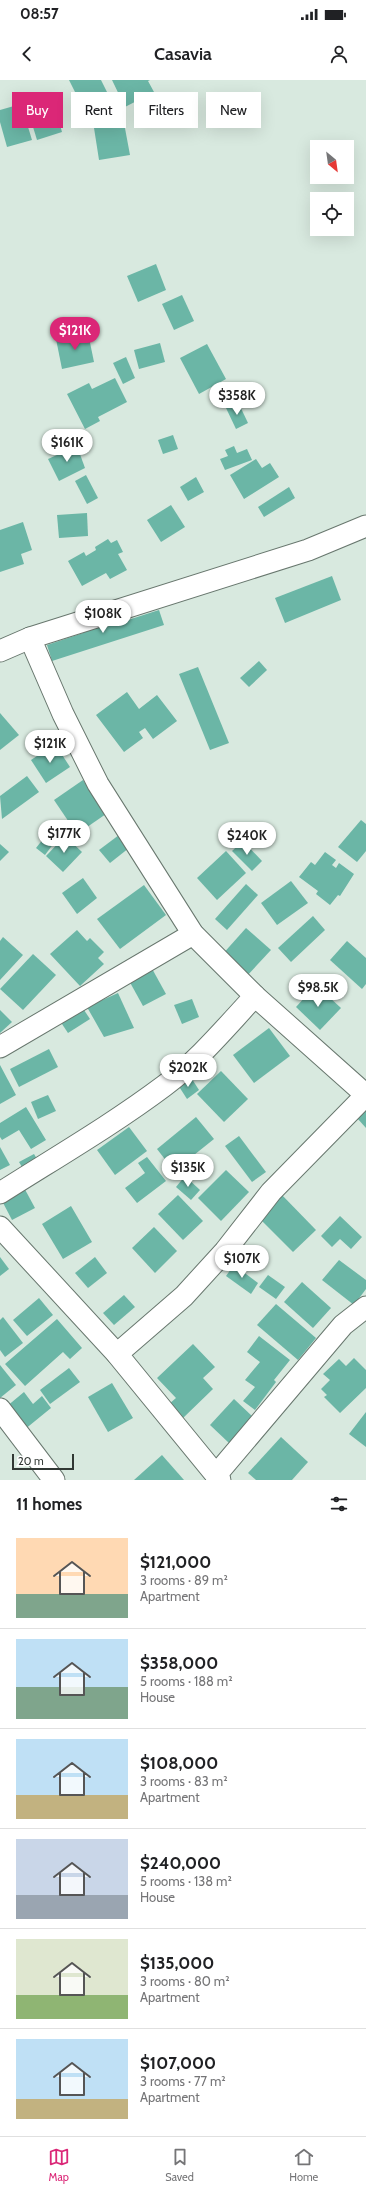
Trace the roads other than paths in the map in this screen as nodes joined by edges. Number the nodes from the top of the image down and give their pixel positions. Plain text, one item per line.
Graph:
1 (366, 526) edge
2 (30, 638) junction
3 (0, 651) edge
4 (193, 934) junction
5 (256, 996) junction
6 (0, 1047) edge
7 (366, 1095) edge
8 (0, 1192) edge
9 (2, 1233) edge
10 (366, 1307) edge
11 (117, 1354) junction
12 (0, 1409) edge
13 (218, 1477) edge
14 (54, 1480) edge

1 - 2 street
2 - 3 street
2 - 4 street
4 - 5 street
4 - 6 street
5 - 7 street
5 - 8 street
7 - 11 street
9 - 11 street
10 - 13 street
11 - 13 street
12 - 14 street

